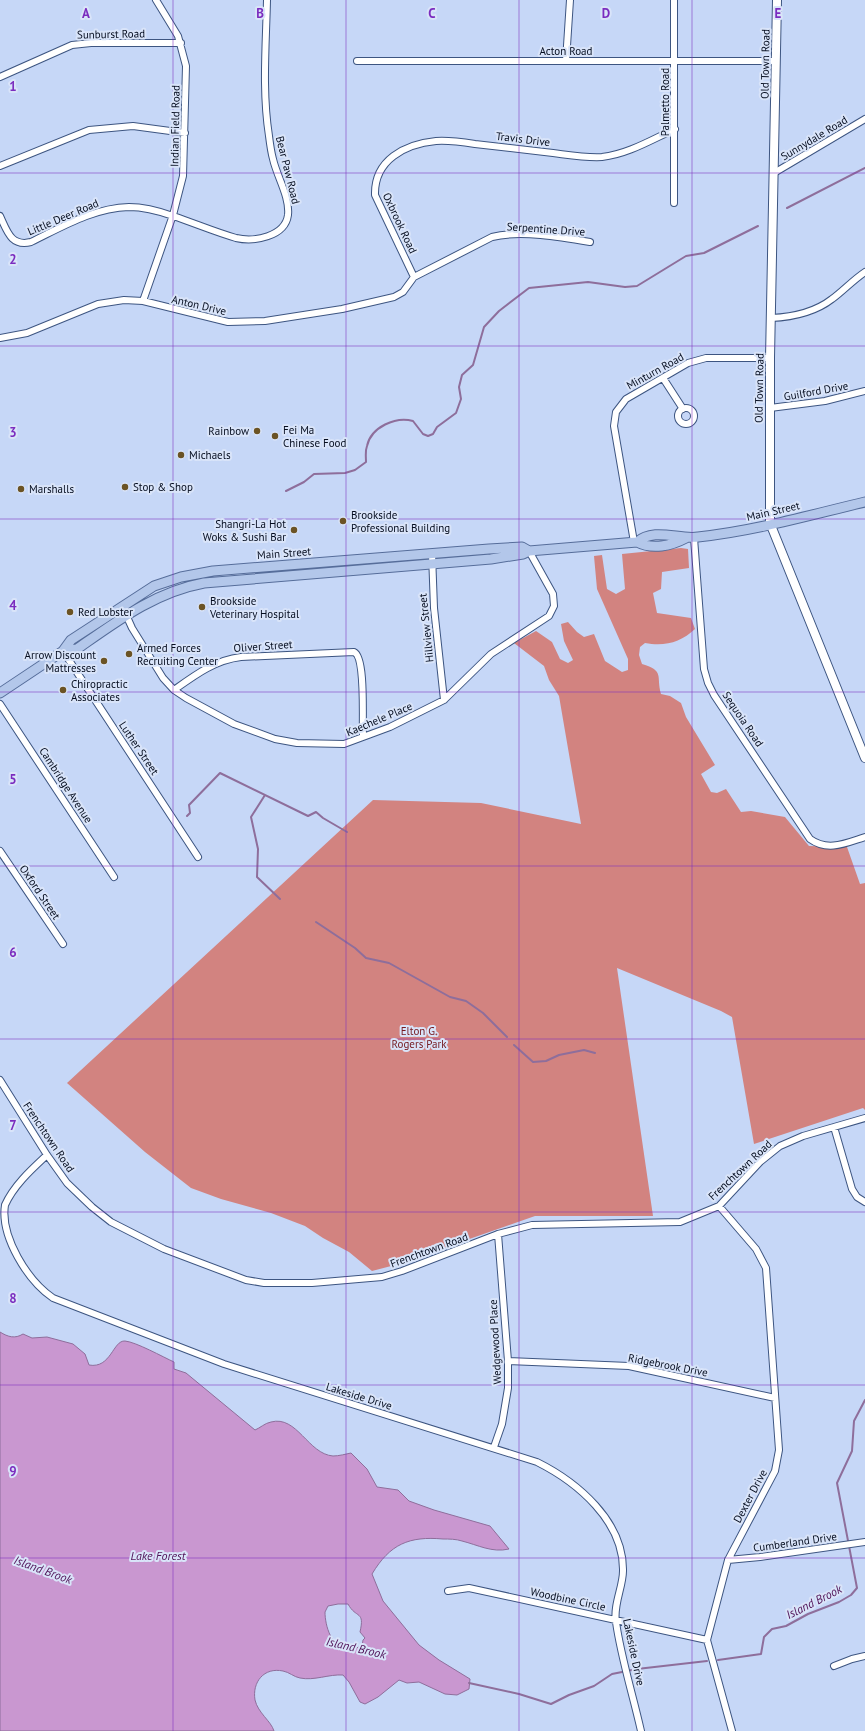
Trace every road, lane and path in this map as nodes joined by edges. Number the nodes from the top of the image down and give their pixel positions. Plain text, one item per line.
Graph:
1 (156, 0) edge
2 (267, 0) edge
3 (570, 0) edge
4 (674, 0) edge
5 (777, 0) edge
6 (181, 43) junction
7 (357, 61) dead end
8 (566, 61) junction
9 (776, 61) junction
10 (674, 62) junction
11 (0, 77) edge
12 (865, 119) edge
13 (675, 129) junction
14 (185, 133) junction
15 (0, 166) edge
16 (774, 173) junction
17 (377, 176) joint
18 (674, 203) dead end
19 (173, 215) junction
20 (0, 216) edge
21 (590, 242) dead end
22 (865, 272) edge
23 (414, 277) junction
24 (143, 301) junction
25 (771, 318) junction
26 (0, 338) edge
27 (770, 358) junction
28 (663, 378) junction
29 (865, 391) edge
30 (770, 408) junction
31 (683, 409) dead end
32 (865, 502) edge
33 (770, 523) junction
34 (690, 538) junction
35 (636, 542) junction
36 (529, 551) junction
37 (432, 554) junction
38 (432, 564) junction
39 (351, 565) junction
40 (284, 570) junction
41 (201, 572) junction
42 (204, 583) junction
43 (122, 606) junction
44 (126, 615) junction
45 (63, 651) junction
46 (174, 690) junction
47 (0, 693) edge
48 (444, 700) junction
49 (0, 704) edge
50 (363, 736) junction
51 (865, 758) edge
52 (865, 837) edge
53 (0, 851) edge
54 (198, 857) dead end
55 (114, 877) dead end
56 (63, 944) dead end
57 (0, 1080) edge
58 (865, 1118) edge
59 (834, 1127) junction
60 (47, 1155) junction
61 (865, 1202) edge
62 (719, 1206) junction
63 (498, 1234) junction
64 (508, 1361) junction
65 (775, 1398) junction
66 (494, 1447) junction
67 (865, 1542) edge
68 (728, 1560) junction
69 (448, 1591) dead end
70 (615, 1619) junction
71 (707, 1640) junction
72 (865, 1656) edge
73 (834, 1666) dead end
74 (642, 1731) edge
75 (732, 1731) edge

1 - 6 street, Indian Field Road
2 - 19 street, Bear Paw Road
3 - 8 street
4 - 10 street, Palmetto Road
5 - 9 main road, Old Town Road
6 - 11 street, Sunburst Road
6 - 14 street, Indian Field Road
7 - 8 street, Acton Road
8 - 10 street, Acton Road
9 - 10 street, Acton Road
9 - 16 main road, Old Town Road
10 - 13 street, Palmetto Road
12 - 16 street, Sunnydale Road
13 - 17 street, Travis Drive
13 - 18 street, Palmetto Road
14 - 15 street
14 - 19 street, Indian Field Road
16 - 25 main road, Old Town Road
17 - 23 street, Oxbrook Road
19 - 20 street, Little Deer Road
19 - 24 street, Indian Field Road
21 - 23 street, Serpentine Drive
22 - 25 street
23 - 24 street, Anton Drive
24 - 26 street, Anton Drive
25 - 27 main road, Old Town Road
27 - 28 street, Minturn Road
27 - 30 main road, Old Town Road
28 - 31 street
28 - 35 street, Minturn Road
29 - 30 street, Guilford Drive
30 - 33 main road, Old Town Road
32 - 33 main road, Main Street
33 - 34 main road, Main Street
33 - 51 main road, Old Town Road
34 - 35 main road, Main Street
34 - 52 street, Sequoia Road
35 - 36 main road, Main Street
36 - 37 main road, Main Street
36 - 38 main road, Main Street
36 - 48 street, Kaechele Place
37 - 38 street, Hillview Street
37 - 39 main road, Main Street
38 - 39 main road, Main Street
38 - 48 street, Hillview Street
39 - 40 main road, Main Street
40 - 41 main road, Main Street
40 - 42 main road, Main Street
41 - 42 main road
41 - 43 main road, Main Street
42 - 44 main road, Main Street
43 - 44 street, Kaechele Place
43 - 45 main road, Main Street
44 - 45 main road, Main Street
44 - 46 street, Kaechele Place
45 - 47 main road, Main Street
45 - 54 street, Luther Street
46 - 50 street, Kaechele Place
46 - 50 street, Oliver Street
48 - 50 street, Kaechele Place
49 - 55 street, Cambridge Avenue
53 - 56 street, Oxford Street
57 - 60 street, Frenchtown Road
58 - 59 street, Frenchtown Road
59 - 61 street
59 - 62 street, Frenchtown Road
60 - 63 street, Frenchtown Road
60 - 66 street, Lakeside Drive
62 - 63 street, Frenchtown Road
62 - 65 street, Dexter Drive
63 - 64 street, Wedgewood Place
64 - 65 street, Ridgebrook Drive
64 - 66 street, Wedgewood Place
65 - 68 street, Dexter Drive
66 - 70 street, Lakeside Drive
67 - 68 street, Cumberland Drive
68 - 71 street, Dexter Drive
69 - 70 street, Woodbine Circle
70 - 71 street, Woodbine Circle
70 - 74 street, Lakeside Drive
71 - 75 street
72 - 73 street

